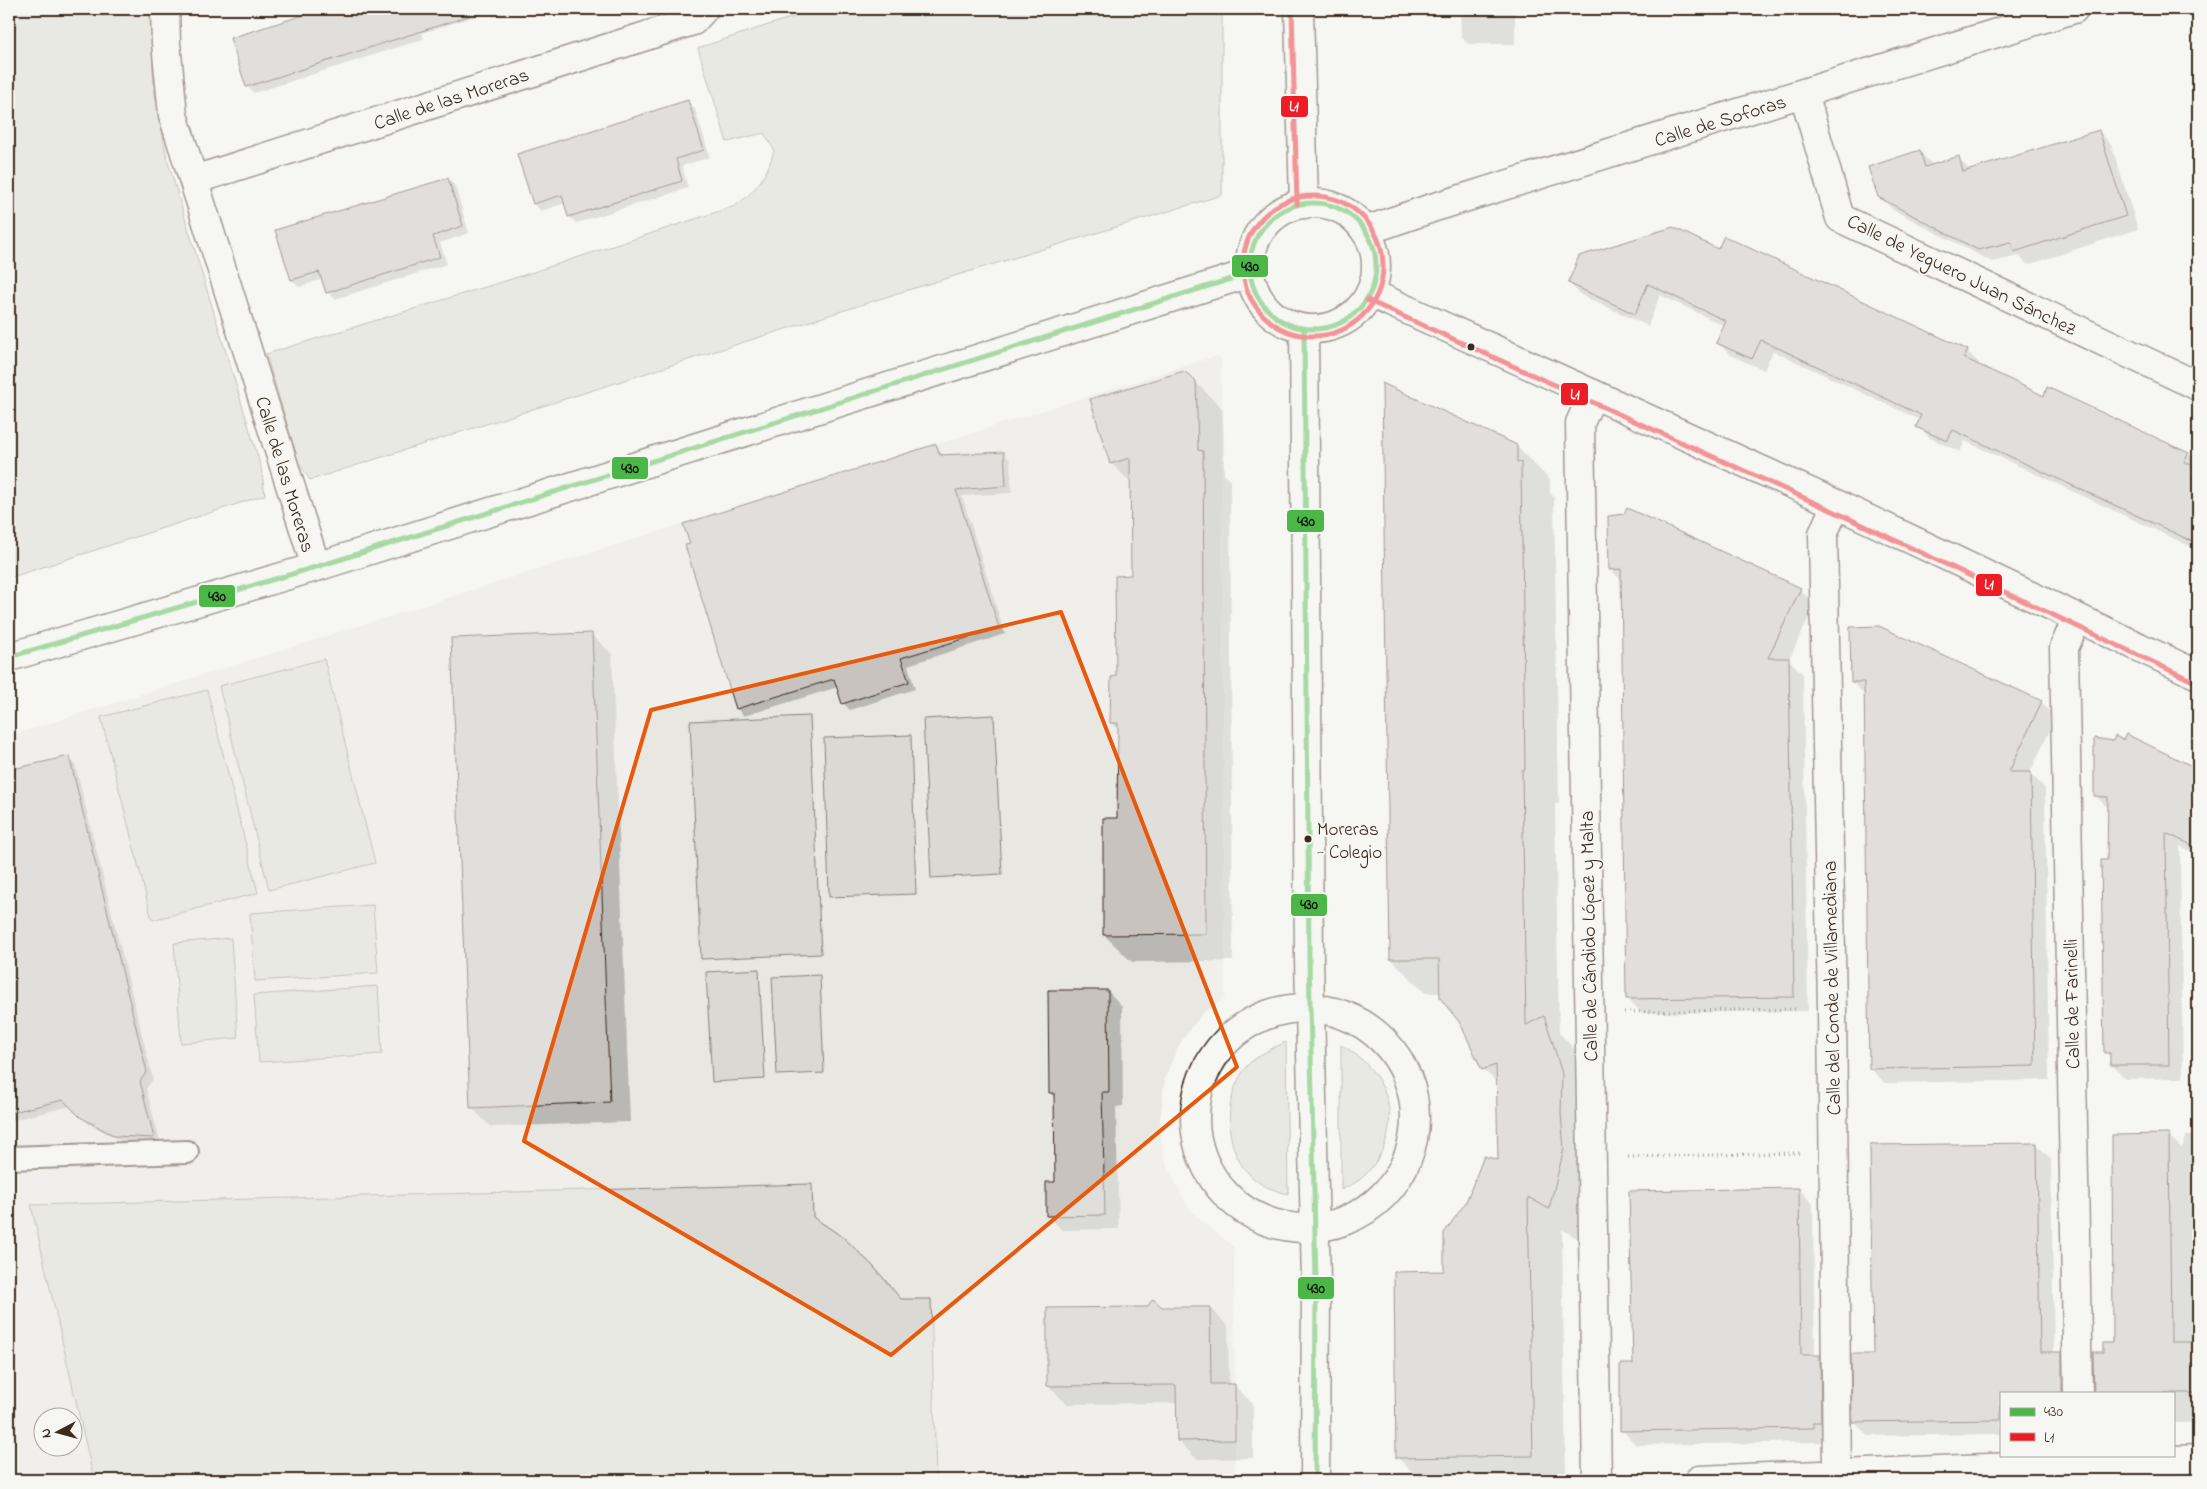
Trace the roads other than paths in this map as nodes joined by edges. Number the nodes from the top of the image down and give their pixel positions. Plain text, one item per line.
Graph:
1 (166, 9) edge
2 (704, 9) edge
3 (1299, 9) edge
4 (2074, 9) edge
5 (1804, 94) junction
6 (194, 180) junction
7 (1304, 204) junction
8 (1365, 231) junction
9 (1250, 273) junction
10 (1370, 293) junction
11 (1304, 329) junction
12 (2198, 386) edge
13 (1593, 394) junction
14 (1836, 504) junction
15 (316, 567) junction
16 (2077, 618) junction
17 (9, 658) edge
18 (2198, 675) edge
19 (1310, 1007) junction
20 (187, 1152) dead end
21 (9, 1158) edge
22 (1315, 1230) junction
23 (2078, 1392) edge
24 (2198, 1459) edge
25 (2079, 1460) edge
26 (1837, 1475) junction
27 (1315, 1480) edge
28 (1597, 1480) edge
29 (1699, 1480) edge

1 - 6 street, Calle de las Moreras
2 - 6 street, Calle de las Moreras
3 - 7 street
4 - 5 street, Calle de Soforas
5 - 8 street, Calle de Soforas
5 - 12 street, Calle de Yeguero Juan Sánchez
6 - 15 street, Calle de las Moreras
7 - 8 street
7 - 9 street
8 - 10 street
9 - 11 street
9 - 15 street
10 - 11 street
10 - 13 street
11 - 19 street
13 - 14 street
13 - 28 street, Calle de Cándido López y Malta
14 - 16 street
14 - 26 street, Calle del Conde de Villamediana
15 - 17 street
16 - 18 street
16 - 23 street, Calle de Farinelli
19 - 22 street
19 - 22 street
19 - 22 street
20 - 21 lane
22 - 27 street
24 - 25 street
25 - 26 street
26 - 29 street

